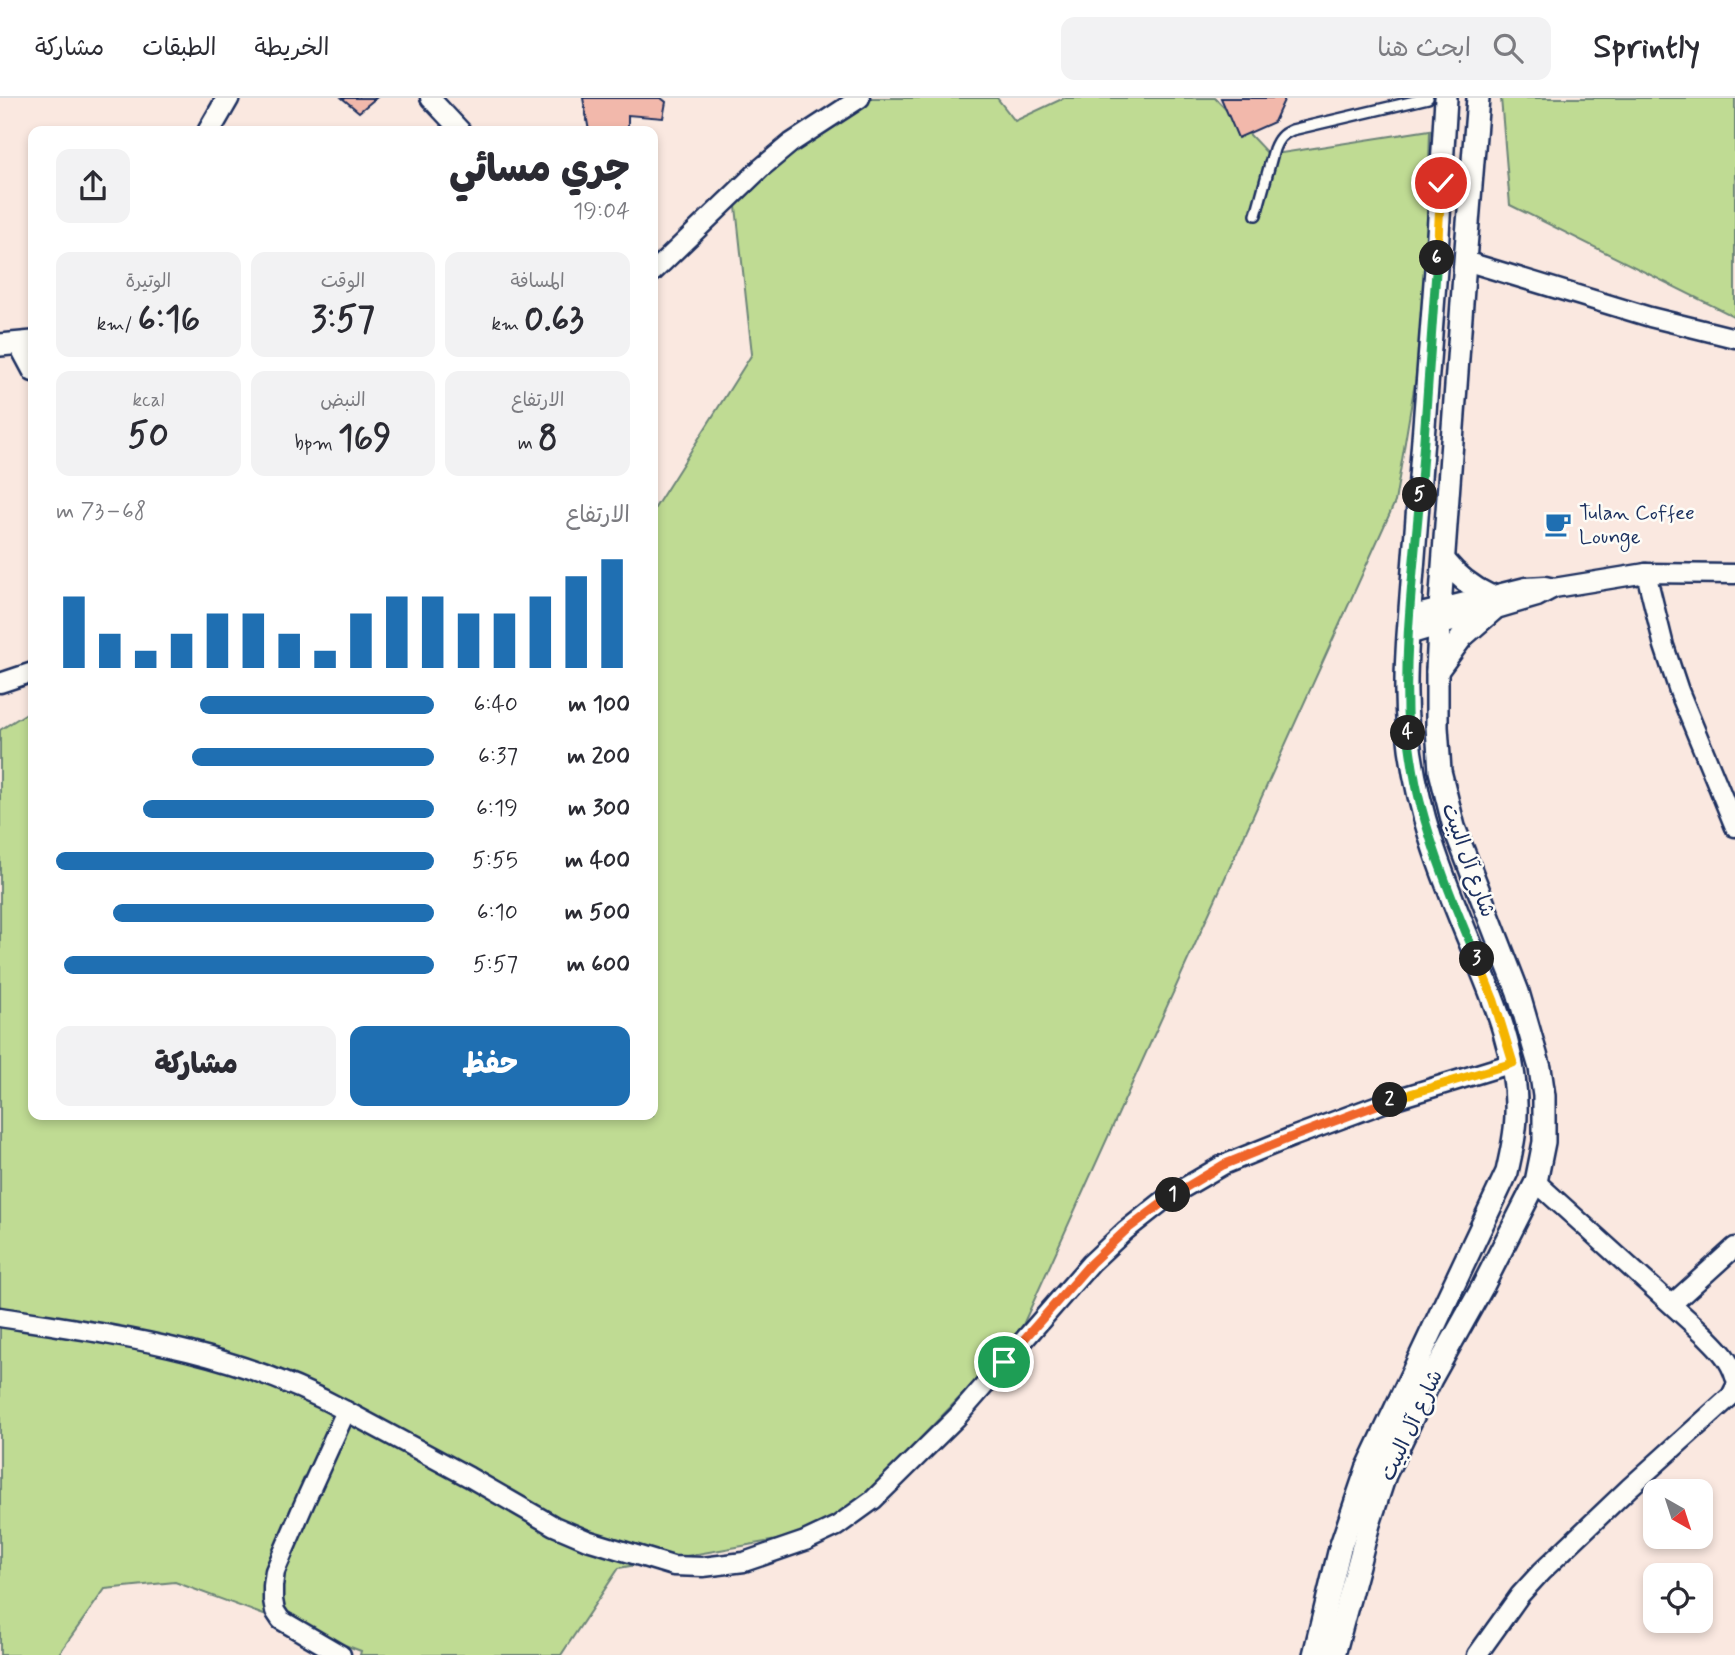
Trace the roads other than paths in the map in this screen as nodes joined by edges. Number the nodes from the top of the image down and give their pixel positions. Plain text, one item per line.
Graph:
1 (228, 98) edge
2 (430, 98) edge
3 (860, 98) edge
4 (1428, 98) edge
5 (1446, 98) edge
6 (1478, 98) edge
7 (212, 126) edge
8 (456, 126) edge
9 (1256, 215) dead end
10 (1465, 261) junction
11 (658, 267) edge
12 (1735, 338) edge
13 (17, 344) edge
14 (28, 363) edge
15 (1444, 560) junction
16 (1646, 573) junction
17 (1735, 574) edge
18 (1491, 603) junction
19 (1439, 617) junction
20 (1409, 625) junction
21 (1437, 671) junction
22 (28, 674) edge
23 (0, 683) edge
24 (1735, 827) edge
25 (1513, 1063) junction
26 (1536, 1182) junction
27 (1735, 1247) edge
28 (1672, 1304) junction
29 (0, 1317) edge
30 (1735, 1377) edge
31 (1735, 1388) edge
32 (346, 1411) junction
33 (341, 1655) edge
34 (1314, 1655) edge
35 (1334, 1655) edge
36 (1477, 1655) edge

1 - 7 street
2 - 8 street
3 - 11 street
4 - 9 lane
5 - 20 street, شارع آل البيت
6 - 10 street, شارع آل البيت
10 - 12 street
10 - 15 street, شارع آل البيت
13 - 14 street
15 - 18 street
15 - 19 street, شارع آل البيت
16 - 17 street
16 - 18 street
16 - 24 street
18 - 19 street
18 - 21 street
19 - 20 street
19 - 21 street, شارع آل البيت
20 - 25 street, شارع آل البيت
21 - 26 street, شارع آل البيت
22 - 23 street
25 - 32 street
25 - 34 street, شارع آل البيت
26 - 28 street
26 - 35 street, شارع آل البيت
27 - 28 street
28 - 30 street
29 - 32 street
31 - 36 street
32 - 33 street

